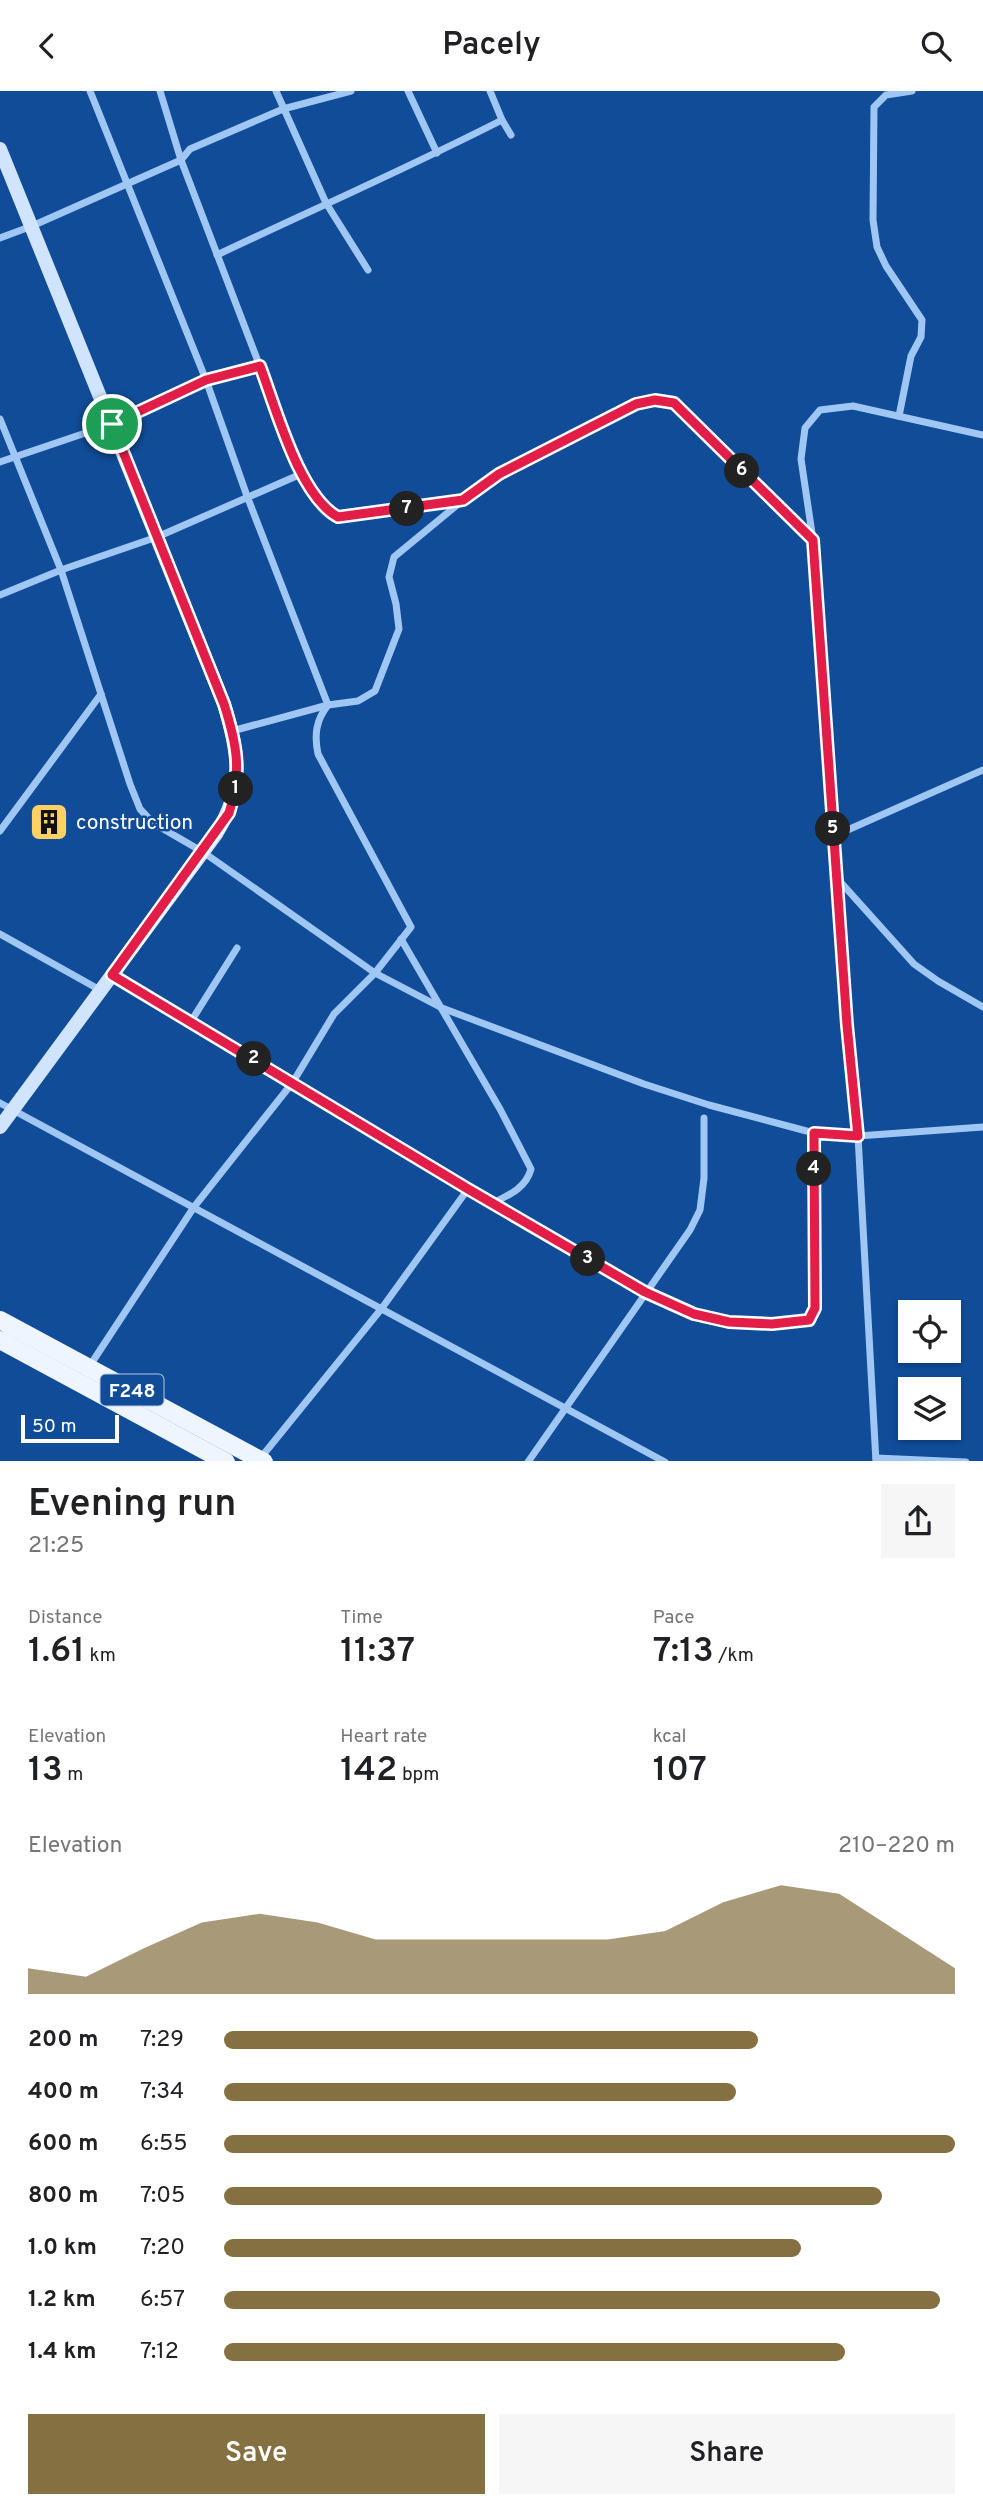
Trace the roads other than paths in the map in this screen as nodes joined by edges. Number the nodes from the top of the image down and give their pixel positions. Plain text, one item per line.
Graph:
1 (90, 91) edge
2 (160, 91) edge
3 (276, 91) edge
4 (351, 91) edge
5 (408, 91) edge
6 (489, 91) edge
7 (912, 91) edge
8 (283, 109) junction
9 (502, 120) junction
10 (511, 135) dead end
11 (0, 149) edge
12 (437, 153) junction
13 (181, 160) junction
14 (127, 184) junction
15 (326, 204) junction
16 (32, 226) junction
17 (0, 238) edge
18 (217, 255) junction
19 (368, 270) dead end
20 (260, 366) junction
21 (206, 380) junction
22 (899, 416) junction
23 (0, 419) edge
24 (112, 424) junction
25 (983, 435) edge
26 (16, 457) junction
27 (0, 462) edge
28 (301, 474) junction
29 (247, 496) junction
30 (463, 500) junction
31 (157, 537) junction
32 (813, 540) junction
33 (61, 571) junction
34 (0, 595) edge
35 (101, 694) junction
36 (328, 705) junction
37 (232, 731) junction
38 (983, 770) edge
39 (0, 831) edge
40 (834, 836) junction
41 (203, 852) junction
42 (836, 877) junction
43 (0, 934) edge
44 (401, 939) junction
45 (237, 948) dead end
46 (374, 973) junction
47 (112, 975) junction
48 (101, 990) junction
49 (983, 1007) edge
50 (442, 1008) junction
51 (190, 1023) junction
52 (293, 1082) junction
53 (6, 1106) edge
54 (704, 1118) dead end
55 (0, 1127) edge
56 (983, 1127) edge
57 (814, 1133) junction
58 (858, 1136) junction
59 (468, 1189) junction
60 (493, 1203) junction
61 (194, 1207) junction
62 (645, 1292) junction
63 (382, 1308) junction
64 (0, 1319) edge
65 (0, 1340) edge
66 (89, 1367) junction
67 (567, 1409) junction
68 (876, 1460) edge
69 (226, 1461) edge
70 (260, 1461) edge
71 (528, 1461) edge
72 (664, 1461) edge
73 (966, 1461) edge

1 - 14 street
2 - 13 street
3 - 8 street
4 - 8 street
5 - 12 street
6 - 9 street
7 - 22 street
8 - 13 street
8 - 15 street
9 - 10 street
9 - 12 street
11 - 16 street
12 - 15 street
13 - 14 street
13 - 18 street
14 - 16 street
14 - 21 street
15 - 18 street
15 - 19 street
16 - 17 street
16 - 24 street
18 - 20 street
20 - 21 street
20 - 28 street
21 - 24 street
21 - 29 street
22 - 25 street
22 - 32 street
23 - 26 street
24 - 26 street
24 - 31 street
26 - 27 street
26 - 33 street
28 - 29 street
28 - 30 street
29 - 31 street
29 - 36 street
30 - 32 street
30 - 36 street
31 - 33 street
31 - 37 street
32 - 40 street
33 - 34 street
33 - 35 street
35 - 39 street
35 - 41 street
36 - 37 street
36 - 44 street
37 - 41 street
38 - 40 street
40 - 42 street
41 - 46 street
41 - 47 street
42 - 49 street
42 - 58 street
43 - 48 street
44 - 46 street
44 - 50 street
45 - 51 street
46 - 50 street
46 - 52 street
47 - 48 street
47 - 51 street
48 - 53 street
50 - 57 street
50 - 60 street
51 - 52 street
52 - 59 street
52 - 61 street
53 - 55 street
53 - 61 street
54 - 62 street
56 - 58 street
57 - 58 street
57 - 62 street
58 - 68 street
59 - 60 street
59 - 63 street
60 - 62 street
61 - 63 street
61 - 66 street
62 - 67 street
63 - 67 street
63 - 70 street
64 - 66 main road, F248
65 - 69 main road, F248
66 - 70 main road, F248
67 - 71 street
67 - 72 street
68 - 73 street

